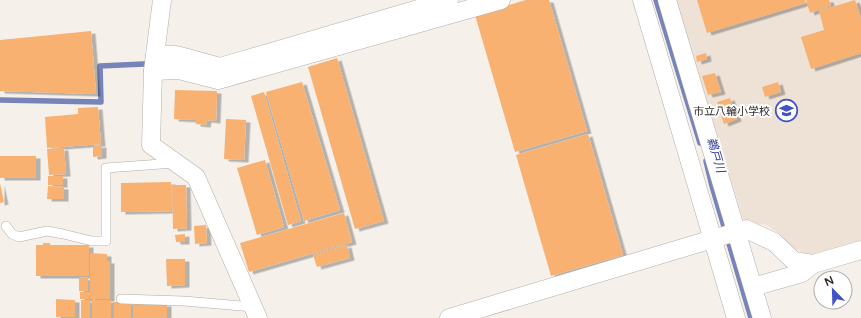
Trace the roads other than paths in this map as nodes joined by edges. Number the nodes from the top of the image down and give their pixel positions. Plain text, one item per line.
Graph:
1 (162, 0) edge
2 (449, 0) edge
3 (501, 0) edge
4 (642, 0) edge
5 (668, 0) edge
6 (154, 63) junction
7 (176, 163) junction
8 (6, 226) dead end
9 (724, 236) junction
10 (861, 250) edge
11 (813, 264) junction
12 (753, 287) junction
13 (121, 299) dead end
14 (256, 312) edge
15 (449, 318) edge
16 (736, 318) edge
17 (762, 318) edge

1 - 6 street
2 - 6 street
3 - 6 street
4 - 9 street
5 - 9 street
6 - 7 street
7 - 8 lane
7 - 14 street
9 - 11 street
9 - 12 street
9 - 15 street
9 - 16 street
10 - 11 street
11 - 12 street
12 - 17 street
13 - 14 lane

